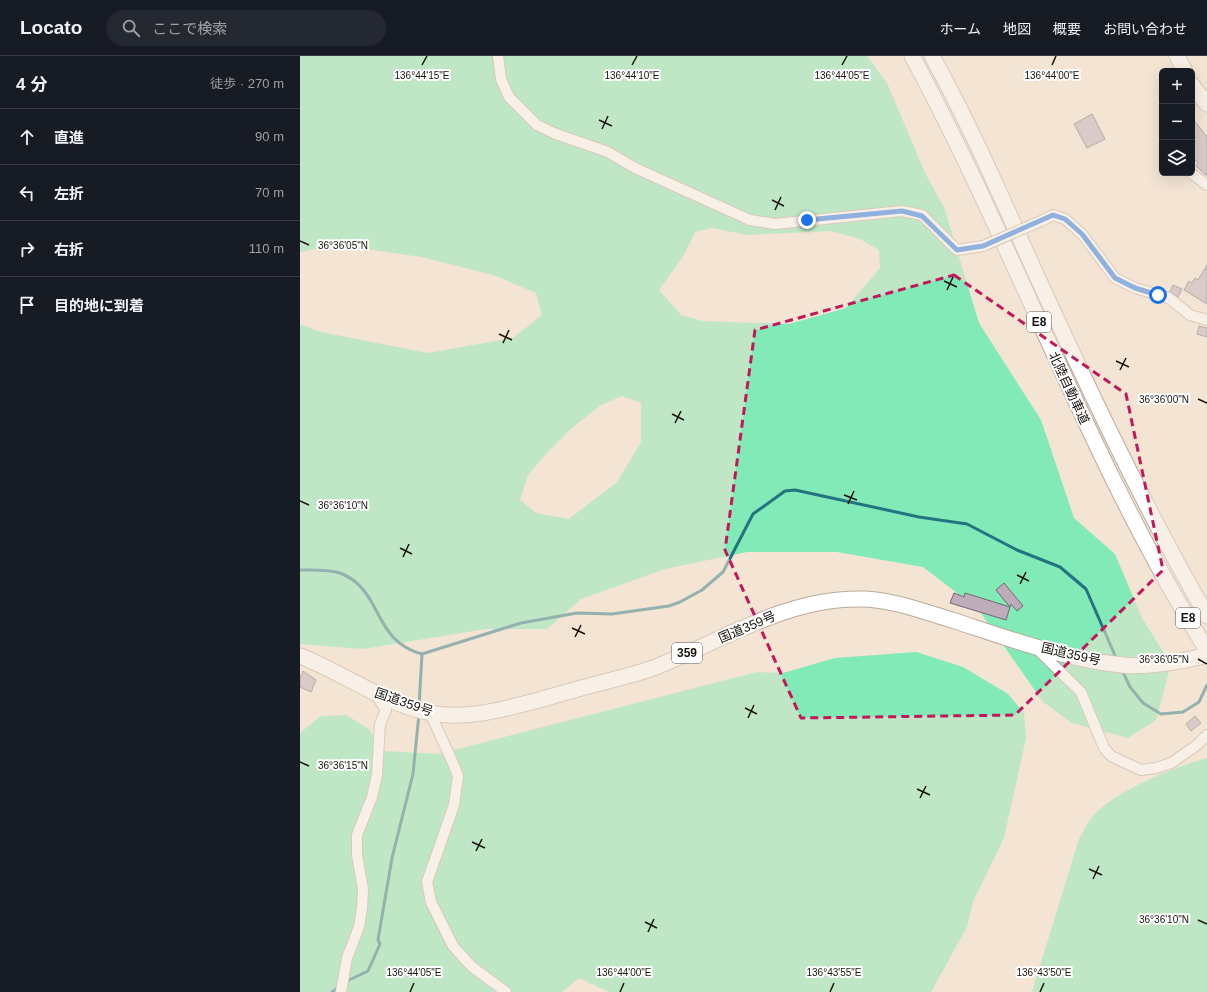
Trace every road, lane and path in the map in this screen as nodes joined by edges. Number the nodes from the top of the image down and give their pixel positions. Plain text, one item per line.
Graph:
1 (498, 56) edge
2 (912, 56) edge
3 (932, 56) edge
4 (1177, 56) edge
5 (1183, 68) edge
6 (1195, 92) edge
7 (1207, 104) edge
8 (1195, 176) edge
9 (1207, 186) edge
10 (1207, 320) edge
11 (1207, 616) edge
12 (1033, 646) junction
13 (1204, 654) edge
14 (300, 656) edge
15 (373, 692) junction
16 (430, 713) junction
17 (1207, 735) edge
18 (341, 992) edge
19 (506, 992) edge

1 - 10 street, bridge
2 - 13 highway, 北陸自動車道 / E8
3 - 11 highway, 北陸自動車道 / E8
4 - 5 highway
6 - 7 highway
8 - 9 street
12 - 13 highway, 国道359号 / 359
12 - 16 highway, 国道359号 / 359
12 - 17 street
14 - 15 highway, 国道359号 / 359
15 - 16 highway, 国道359号 / 359
15 - 18 street
16 - 19 street

